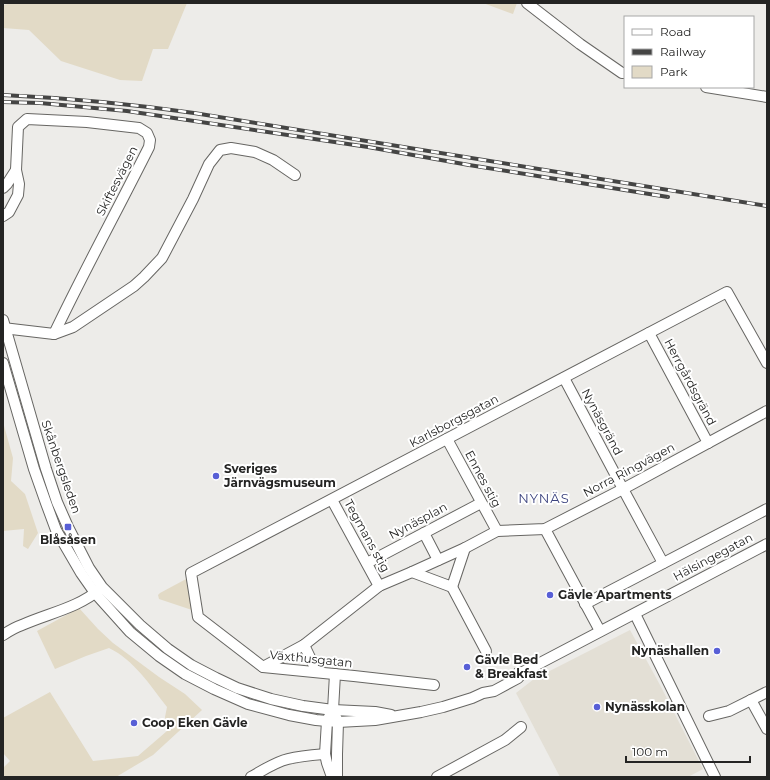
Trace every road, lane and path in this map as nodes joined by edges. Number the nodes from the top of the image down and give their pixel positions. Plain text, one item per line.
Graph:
1 (527, 3) edge
2 (623, 73) edge
3 (712, 88) edge
4 (767, 97) edge
5 (16, 170) junction
6 (295, 175) dead end
7 (3, 188) edge
8 (3, 216) edge
9 (4, 326) edge
10 (649, 333) junction
11 (54, 334) junction
12 (3, 363) edge
13 (767, 363) edge
14 (564, 378) junction
15 (767, 411) edge
16 (447, 439) junction
17 (708, 443) junction
18 (622, 489) junction
19 (332, 500) junction
20 (481, 503) junction
21 (767, 509) edge
22 (545, 529) junction
23 (497, 532) junction
24 (424, 533) junction
25 (767, 544) edge
26 (465, 548) junction
27 (438, 560) junction
28 (367, 563) junction
29 (663, 563) junction
30 (412, 572) junction
31 (191, 573) joint
32 (379, 586) junction
33 (452, 587) junction
34 (99, 590) junction
35 (585, 604) junction
36 (635, 614) junction
37 (600, 631) junction
38 (3, 635) edge
39 (304, 644) junction
40 (486, 651) dead end
41 (263, 668) junction
42 (317, 672) junction
43 (335, 674) junction
44 (434, 685) dead end
45 (767, 692) edge
46 (751, 700) junction
47 (333, 710) junction
48 (399, 716) junction
49 (708, 716) dead end
50 (326, 721) junction
51 (338, 722) junction
52 (521, 727) dead end
53 (767, 729) edge
54 (325, 754) junction
55 (251, 777) edge
56 (332, 777) edge
57 (337, 777) edge
58 (437, 777) edge
59 (715, 777) edge

1 - 2 street
3 - 4 street
5 - 7 street
5 - 8 street
5 - 11 street, Skiftesvägen
6 - 11 street
9 - 11 street
9 - 34 street, Skånbergsleden
10 - 13 street, Karlsborgsgatan
10 - 14 street, Karlsborgsgatan
10 - 17 street, Herrgårdsgränd
12 - 34 street, Skånbergsleden
14 - 16 street, Karlsborgsgatan
14 - 18 street, Nynäsgränd
15 - 17 street, Norra Ringvägen
16 - 19 street, Karlsborgsgatan
16 - 20 street, Ennes stig
17 - 18 street, Norra Ringvägen
18 - 22 street, Norra Ringvägen
18 - 29 street, Nynäsgränd
19 - 28 street, Tegmans stig
19 - 31 street, Karlsborgsgatan
20 - 23 street, Ennes stig
20 - 24 street, Nynäsplan
21 - 29 street, Hälsingegatan
22 - 23 street, Norra Ringvägen
22 - 35 street
23 - 26 street
24 - 27 street
24 - 28 street, Nynäsplan
25 - 36 street, Hälsingegatan
26 - 27 street
26 - 33 street
27 - 30 street
28 - 32 street, Tegmans stig
29 - 35 street, Hälsingegatan
30 - 32 street
30 - 33 street
31 - 41 street, Växthusgatan
32 - 39 street
33 - 40 street
34 - 38 street
34 - 47 street, Skånbergsleden
34 - 50 street, Skånbergsleden
35 - 37 street
36 - 37 street, Hälsingegatan
36 - 59 street
37 - 48 street, Hälsingegatan
39 - 41 street
39 - 42 street
41 - 42 street, Växthusgatan
42 - 43 street, Växthusgatan
43 - 44 street, Växthusgatan
43 - 47 street
45 - 46 street
46 - 49 street
46 - 53 street
47 - 48 street, Hälsingegatan
47 - 50 street
47 - 51 street
48 - 51 street, Hälsingegatan
50 - 51 street, Skånbergsleden
50 - 54 street
51 - 57 street
52 - 58 street
54 - 55 street
54 - 56 street

